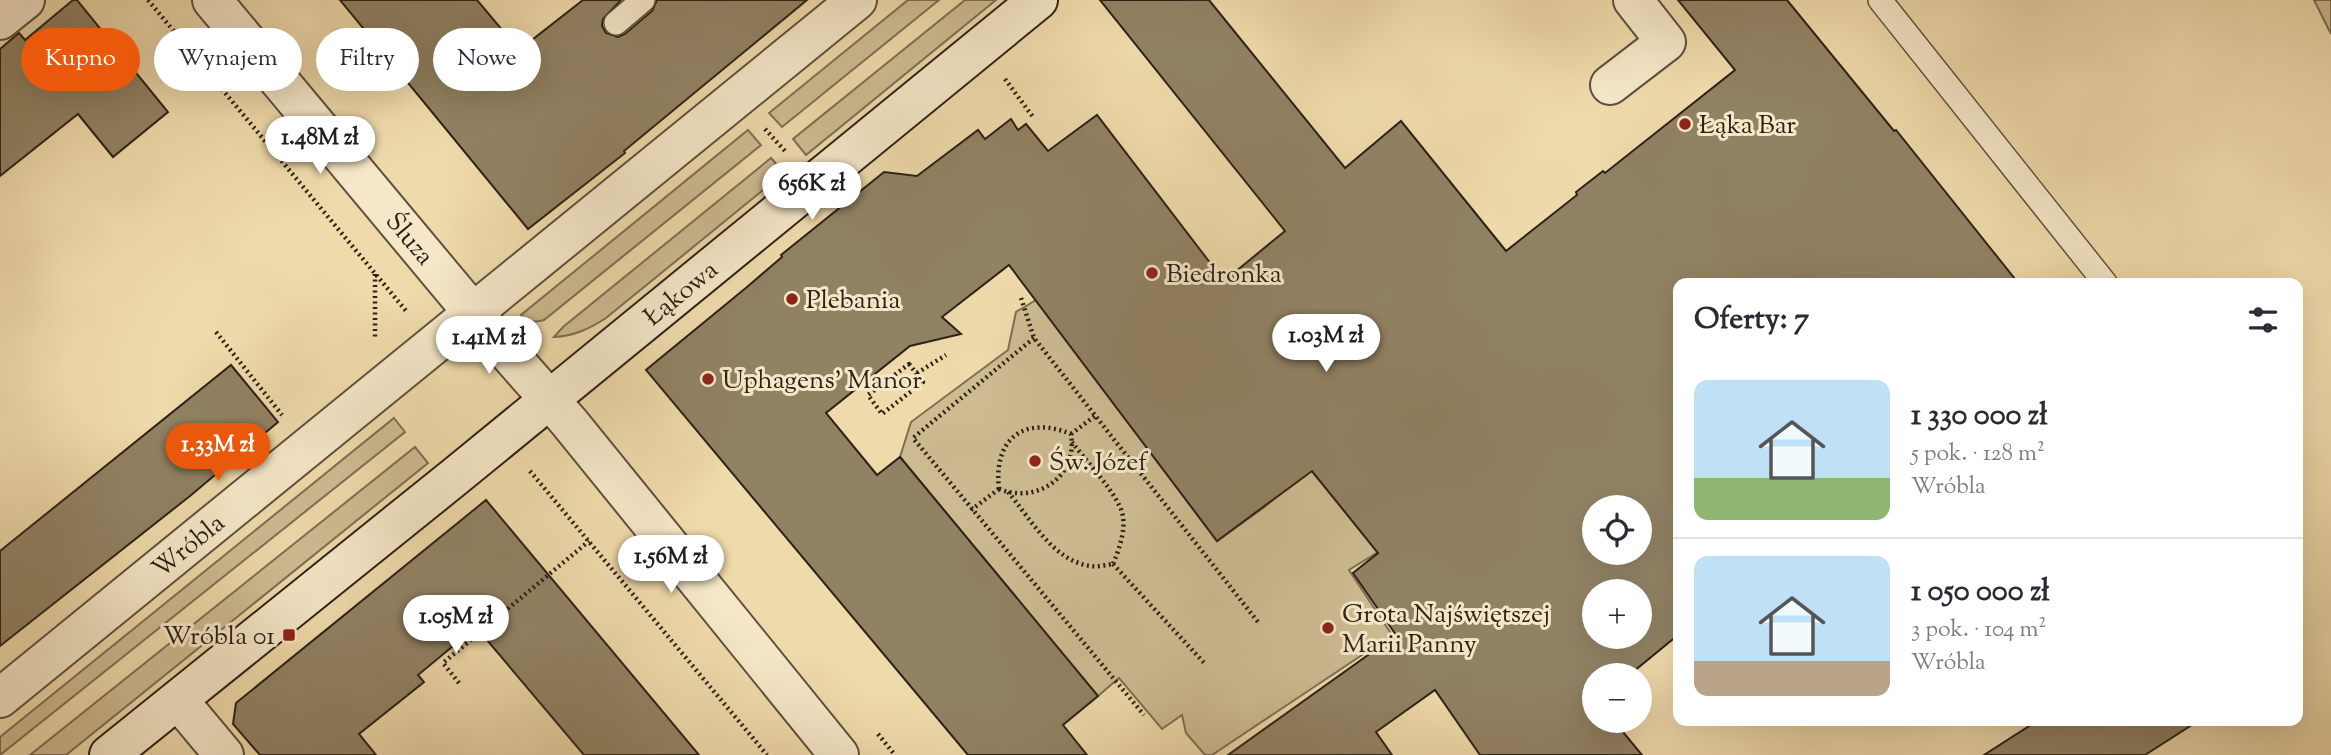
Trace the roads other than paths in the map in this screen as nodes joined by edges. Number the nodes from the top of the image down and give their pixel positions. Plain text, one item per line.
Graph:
1 (25, 0) edge
2 (212, 0) edge
3 (643, 0) edge
4 (858, 0) edge
5 (1038, 0) edge
6 (1633, 0) edge
7 (1880, 0) edge
8 (0, 20) edge
9 (616, 23) dead end
10 (1610, 85) dead end
11 (2101, 278) edge
12 (474, 314) junction
13 (549, 398) junction
14 (0, 698) edge
15 (178, 700) junction
16 (108, 755) edge
17 (224, 755) edge
18 (839, 755) edge

1 - 8 street
2 - 12 street, Śluza
3 - 9 lane
4 - 12 street
5 - 13 street, Łąkowa
6 - 10 street
7 - 11 lane
12 - 13 street, Śluza
12 - 14 street, Wróbla
13 - 15 street
13 - 18 street, Śluza
15 - 16 street
15 - 17 street

